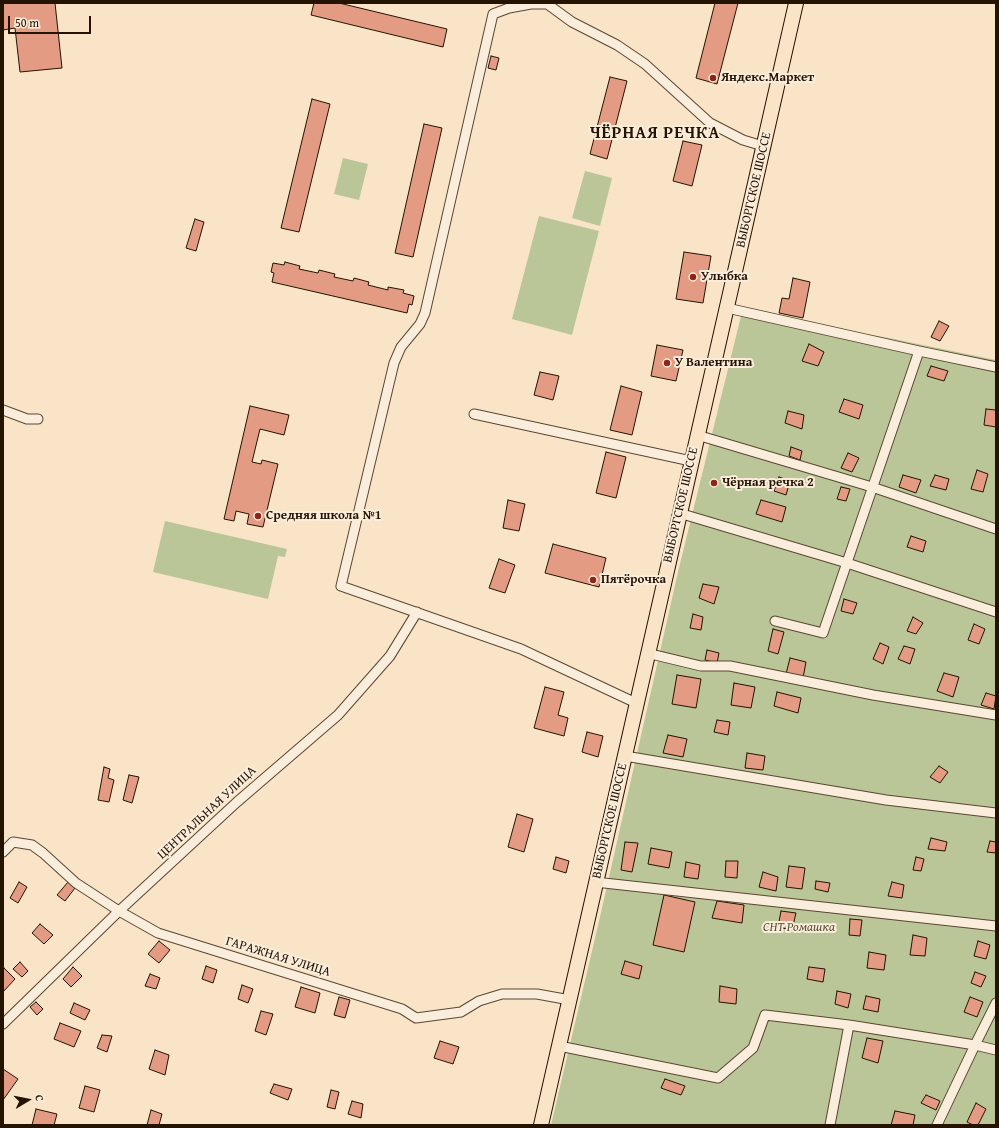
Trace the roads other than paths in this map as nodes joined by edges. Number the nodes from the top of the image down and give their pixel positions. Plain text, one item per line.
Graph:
1 (547, 3) edge
2 (796, 3) edge
3 (763, 146) junction
4 (727, 308) junction
5 (919, 351) junction
6 (996, 367) edge
7 (3, 410) edge
8 (474, 414) dead end
9 (38, 418) dead end
10 (697, 435) junction
11 (691, 461) junction
12 (872, 487) junction
13 (679, 513) junction
14 (996, 529) edge
15 (847, 563) junction
16 (417, 612) junction
17 (996, 612) edge
18 (775, 621) dead end
19 (647, 653) junction
20 (636, 703) junction
21 (996, 715) edge
22 (625, 756) junction
23 (996, 813) edge
24 (3, 852) edge
25 (595, 882) junction
26 (119, 911) junction
27 (996, 926) edge
28 (570, 1000) junction
29 (996, 1002) edge
30 (3, 1024) edge
31 (849, 1025) junction
32 (974, 1045) junction
33 (559, 1046) junction
34 (996, 1050) edge
35 (541, 1125) edge
36 (830, 1125) edge
37 (937, 1125) edge

1 - 3 street
1 - 16 street
2 - 3 main road, ВЫБОРГСКОЕ ШОССЕ
3 - 4 main road, ВЫБОРГСКОЕ ШОССЕ
4 - 5 street
4 - 10 main road, ВЫБОРГСКОЕ ШОССЕ
5 - 6 street
5 - 12 street
7 - 9 street
8 - 11 street
10 - 11 main road, ВЫБОРГСКОЕ ШОССЕ
10 - 12 street
11 - 13 main road, ВЫБОРГСКОЕ ШОССЕ
12 - 14 street
12 - 15 street
13 - 15 street
13 - 19 main road, ВЫБОРГСКОЕ ШОССЕ
15 - 17 street
15 - 18 street
16 - 20 street
16 - 26 street, ЦЕНТРАЛЬНАЯ УЛИЦА
19 - 20 main road, ВЫБОРГСКОЕ ШОССЕ
19 - 21 street
20 - 22 main road, ВЫБОРГСКОЕ ШОССЕ
22 - 23 street
22 - 25 main road, ВЫБОРГСКОЕ ШОССЕ
24 - 26 street, ГАРАЖНАЯ УЛИЦА
25 - 27 street
25 - 28 main road, ВЫБОРГСКОЕ ШОССЕ
26 - 28 street, ГАРАЖНАЯ УЛИЦА
26 - 30 street, ЦЕНТРАЛЬНАЯ УЛИЦА
28 - 33 main road, ВЫБОРГСКОЕ ШОССЕ
29 - 32 street
31 - 32 street
31 - 33 street
31 - 36 street
32 - 34 street
32 - 37 street
33 - 35 main road, ВЫБОРГСКОЕ ШОССЕ

